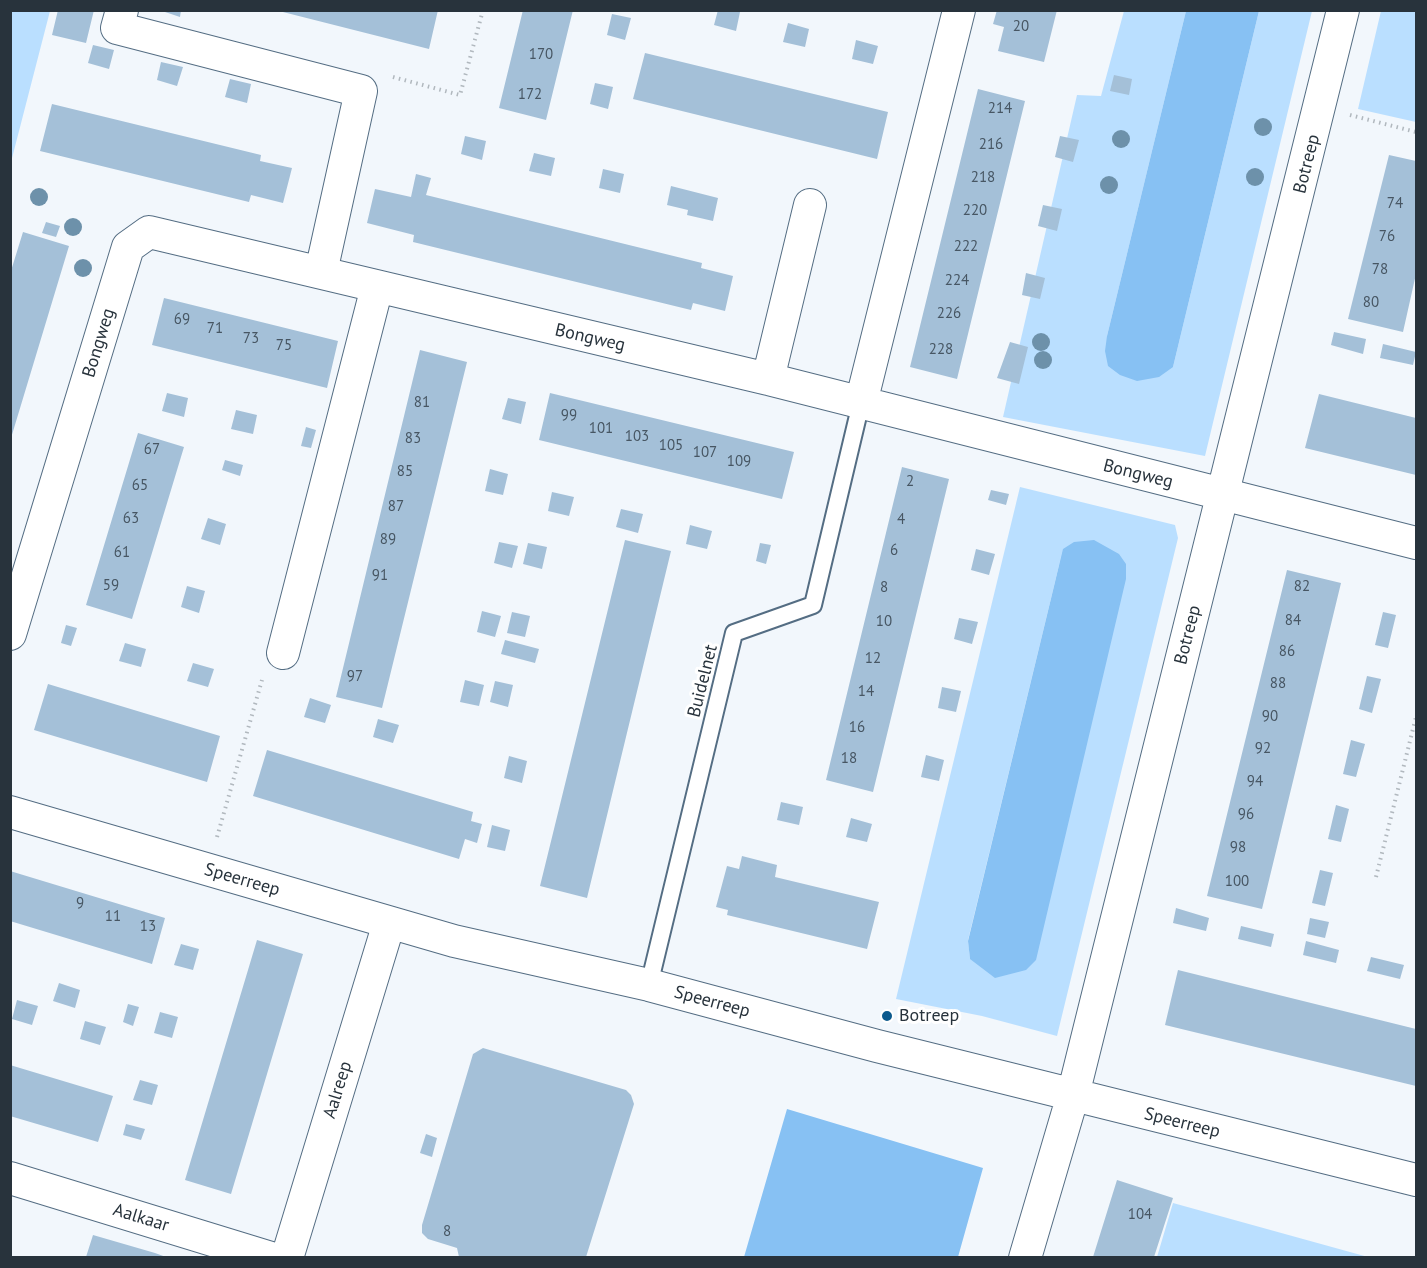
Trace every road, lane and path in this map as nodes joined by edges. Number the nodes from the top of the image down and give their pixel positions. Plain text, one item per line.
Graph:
1 (122, 10) edge
2 (483, 10) edge
3 (1343, 10) edge
4 (959, 13) edge
5 (362, 91) junction
6 (1321, 108) junction
7 (1416, 132) edge
8 (810, 205) dead end
9 (321, 272) junction
10 (377, 287) junction
11 (768, 379) junction
12 (861, 403) junction
13 (1222, 496) junction
14 (1416, 543) edge
15 (10, 634) edge
16 (283, 653) joint
17 (1416, 717) edge
18 (10, 812) edge
19 (207, 870) junction
20 (1376, 877) dead end
21 (389, 923) junction
22 (649, 985) junction
23 (1073, 1095) junction
24 (10, 1178) edge
25 (1416, 1180) edge
26 (271, 1257) edge
27 (287, 1257) edge
28 (1025, 1257) edge

1 - 5 street
2 - 5 path
3 - 6 street, Botreep
4 - 12 street
5 - 9 street
6 - 7 path
6 - 13 street, Botreep
8 - 11 street
9 - 10 street, Bongweg
9 - 15 street, Bongweg
10 - 11 street, Bongweg
10 - 16 street
11 - 12 street, Bongweg
12 - 13 street, Bongweg
12 - 22 lane, Buidelnet
13 - 14 street, Bongweg
13 - 23 street, Botreep
16 - 19 path
17 - 20 path
18 - 19 street, Speerreep
19 - 21 street, Speerreep
21 - 22 street, Speerreep
21 - 27 street, Aalreep
22 - 23 street, Speerreep
23 - 25 street, Speerreep
23 - 28 street, Botreep
24 - 26 street, Aalkaar

